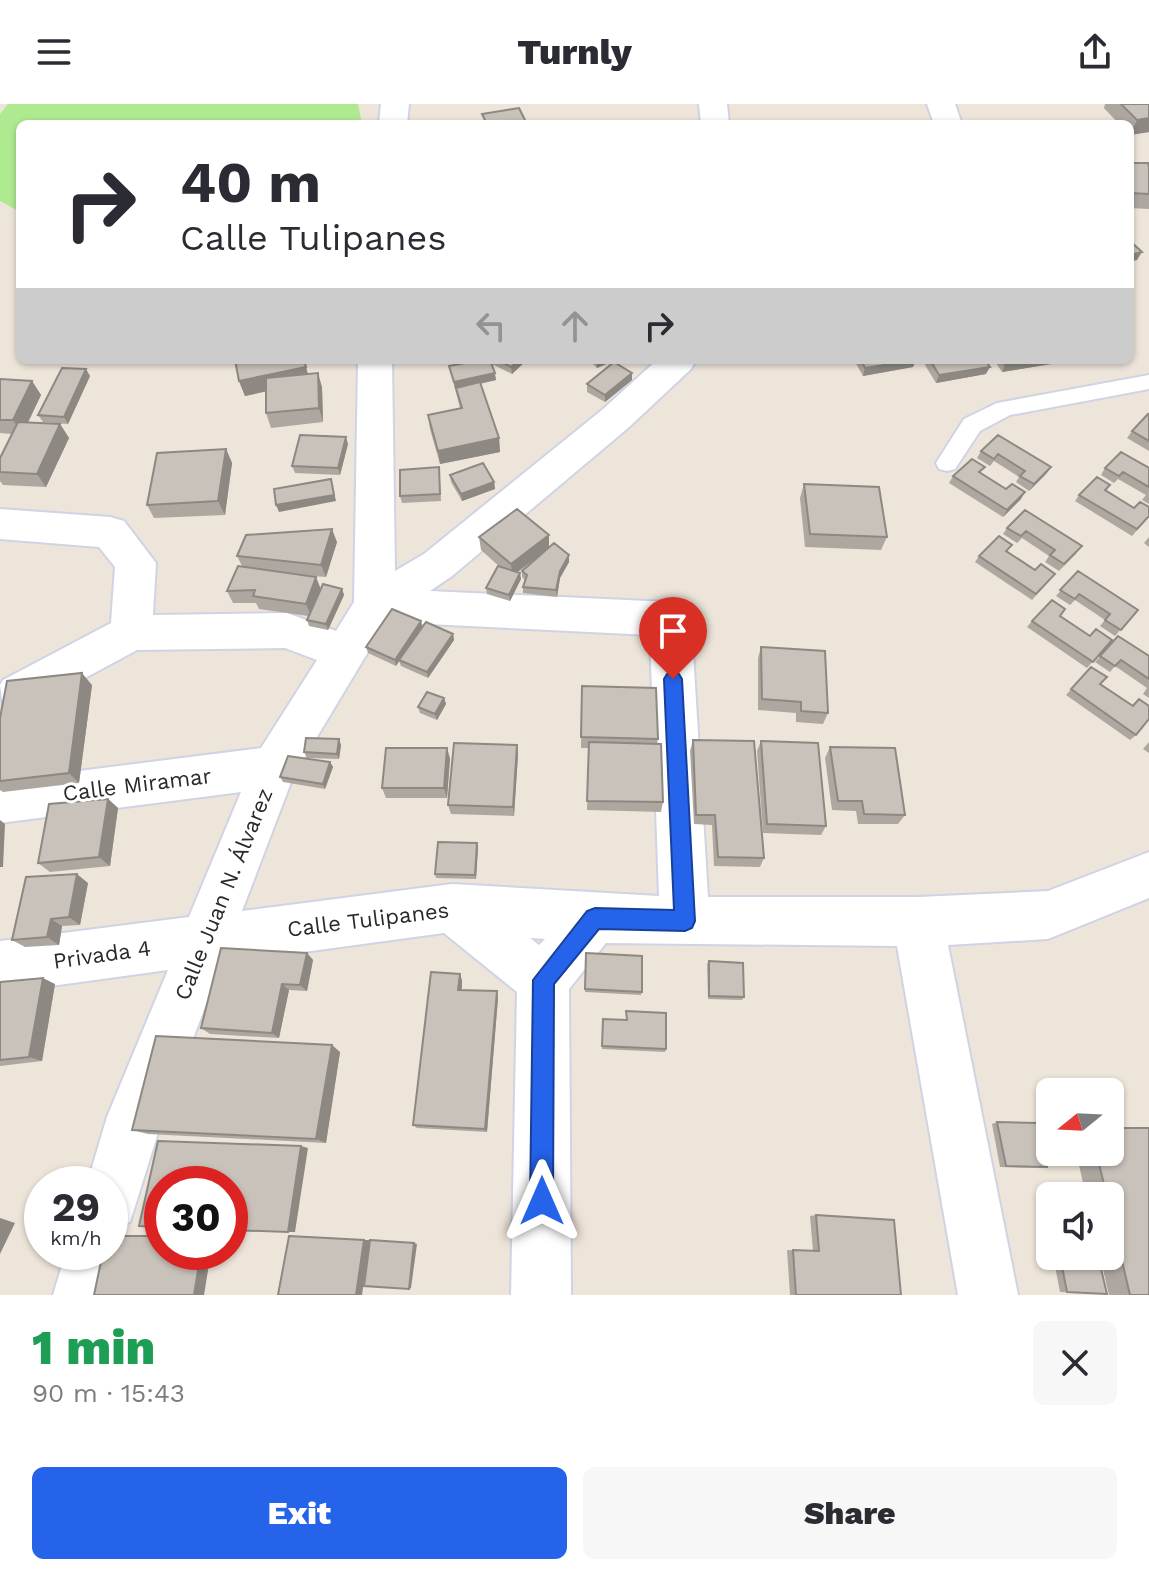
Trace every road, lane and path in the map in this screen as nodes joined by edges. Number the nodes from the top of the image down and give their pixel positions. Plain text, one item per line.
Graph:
1 (375, 364) edge
2 (675, 364) edge
3 (1149, 382) edge
4 (947, 463) dead end
5 (0, 524) edge
6 (375, 605) junction
7 (131, 633) junction
8 (343, 652) junction
9 (18, 693) edge
10 (274, 767) junction
11 (0, 802) edge
12 (1149, 875) edge
13 (452, 908) junction
14 (595, 918) junction
15 (685, 921) junction
16 (918, 922) junction
17 (203, 940) junction
18 (0, 967) edge
19 (543, 980) junction
20 (121, 1166) edge
21 (90, 1270) edge
22 (83, 1295) edge
23 (541, 1295) edge
24 (988, 1295) edge

1 - 6 street
2 - 6 street
3 - 4 lane
5 - 7 street
6 - 8 street, Calle Juan N. Álvarez
6 - 15 street
7 - 8 street
7 - 9 street
8 - 10 street, Calle Juan N. Álvarez
10 - 11 street, Calle Miramar
10 - 17 street, Calle Juan N. Álvarez
12 - 16 street, Calle Tulipanes
13 - 14 street, Calle Tulipanes
13 - 17 street, Calle Tulipanes
13 - 19 street
14 - 15 street, Calle Tulipanes
14 - 19 street
15 - 16 street, Calle Tulipanes
16 - 24 street
17 - 18 street, Privada 4
17 - 20 street, Calle Juan N. Álvarez
19 - 23 street
21 - 22 street

